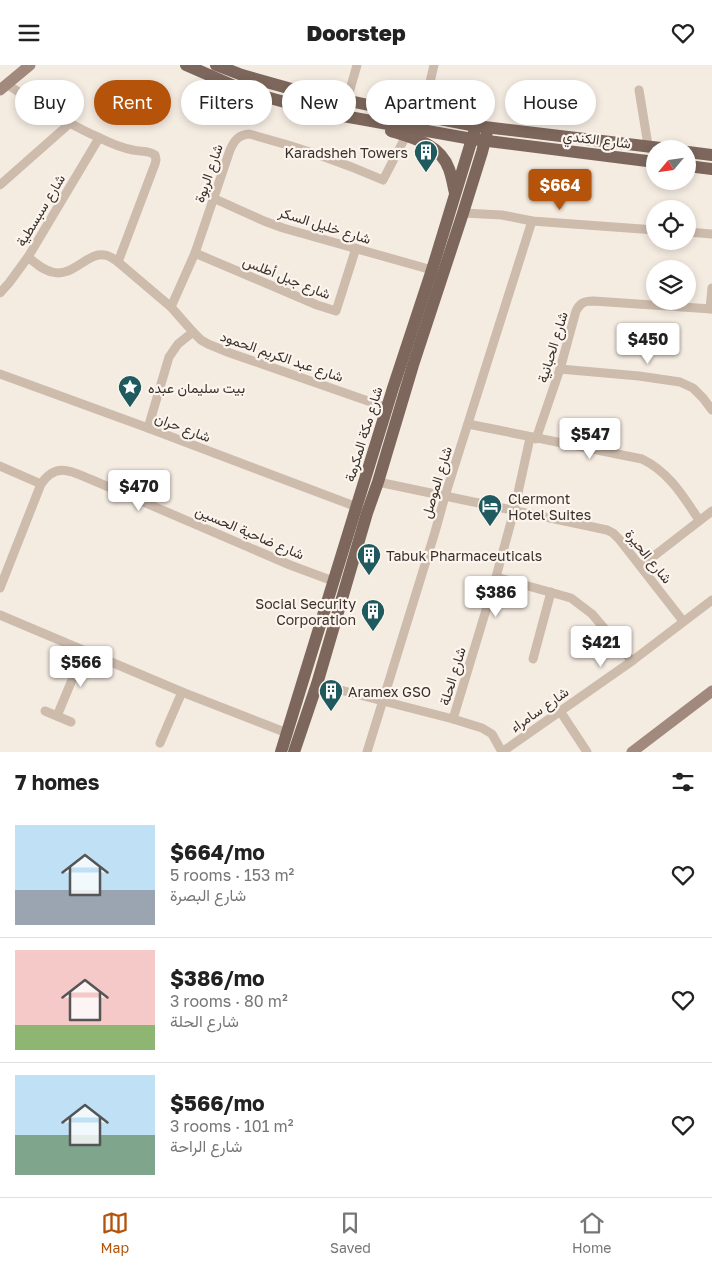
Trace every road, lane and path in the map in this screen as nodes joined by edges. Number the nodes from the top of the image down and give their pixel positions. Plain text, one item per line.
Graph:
1 (30, 65) edge
2 (186, 65) edge
3 (216, 65) edge
4 (239, 65) edge
5 (356, 65) edge
6 (434, 65) edge
7 (260, 80) edge
8 (263, 80) edge
9 (352, 80) edge
10 (430, 80) edge
11 (3, 87) edge
12 (639, 90) dead end
13 (15, 94) edge
14 (282, 101) edge
15 (356, 118) edge
16 (356, 119) edge
17 (67, 125) edge
18 (73, 125) edge
19 (471, 125) edge
20 (482, 127) junction
21 (406, 136) junction
22 (99, 138) junction
23 (478, 140) junction
24 (647, 140) edge
25 (646, 145) edge
26 (696, 152) edge
27 (712, 155) edge
28 (646, 161) edge
29 (696, 167) edge
30 (712, 169) edge
31 (0, 185) edge
32 (455, 193) junction
33 (213, 198) junction
34 (463, 213) junction
35 (532, 221) junction
36 (646, 229) edge
37 (696, 233) edge
38 (712, 234) edge
39 (356, 249) junction
40 (195, 253) junction
41 (28, 257) junction
42 (118, 262) junction
43 (432, 270) junction
44 (712, 287) edge
45 (0, 293) edge
46 (170, 307) junction
47 (711, 309) edge
48 (193, 333) junction
49 (560, 369) junction
50 (0, 374) edge
51 (388, 408) junction
52 (712, 410) edge
53 (468, 424) junction
54 (148, 429) junction
55 (533, 438) junction
56 (0, 467) edge
57 (378, 482) junction
58 (41, 484) junction
59 (445, 496) junction
60 (356, 507) junction
61 (514, 511) junction
62 (712, 511) edge
63 (699, 520) junction
64 (641, 565) junction
65 (496, 577) junction
66 (333, 581) junction
67 (0, 587) edge
68 (551, 592) junction
69 (712, 599) edge
70 (0, 615) edge
71 (683, 621) junction
72 (84, 651) junction
73 (534, 659) dead end
74 (632, 661) junction
75 (317, 684) junction
76 (712, 691) edge
77 (182, 692) junction
78 (383, 701) junction
79 (45, 711) dead end
80 (560, 711) junction
81 (57, 716) junction
82 (453, 719) junction
83 (71, 722) dead end
84 (287, 733) junction
85 (160, 743) dead end
86 (637, 750) edge
87 (281, 752) edge
88 (294, 752) edge
89 (367, 752) edge
90 (502, 752) edge
91 (587, 752) edge

1 - 11 street
2 - 14 main road, شارع الكندي
3 - 7 main road, شارع الكندي
4 - 8 main road
5 - 9 street
6 - 10 street
11 - 13 street
12 - 24 street
15 - 23 main road, شارع الكندي
16 - 21 main road
17 - 31 street
18 - 22 street
19 - 20 main road, شارع الكندي
20 - 23 main road, شارع مكة المكرمة
20 - 25 main road, شارع الكندي
21 - 32 main road
21 - 33 street, شارع الربوة
22 - 41 street, شارع سبسطية
22 - 42 street
23 - 28 main road, شارع الكندي
23 - 32 main road, شارع مكة المكرمة
23 - 34 main road, شارع مكة المكرمة
26 - 27 main road
29 - 30 main road
32 - 43 main road, شارع مكة المكرمة
33 - 39 street, شارع خليل السكر
33 - 40 street, شارع الربوة
34 - 35 street
34 - 57 main road, شارع مكة المكرمة
35 - 36 street
35 - 53 street, شارع الموصل
37 - 38 street
39 - 40 street, شارع جبل أطلس
39 - 43 street, شارع خليل السكر
40 - 46 street, شارع الربوة
41 - 42 street, شارع عبد الكريم الحمود
41 - 45 street, شارع سبسطية
42 - 46 street, شارع عبد الكريم الحمود
43 - 51 main road, شارع مكة المكرمة
44 - 47 street
46 - 48 street, شارع عبد الكريم الحمود
47 - 49 street, شارع الحبانية
48 - 51 street, شارع عبد الكريم الحمود
48 - 54 street
49 - 52 street
49 - 55 street, شارع الحبانية
50 - 54 street, شارع حران
51 - 60 main road, شارع مكة المكرمة
53 - 55 street
53 - 59 street, شارع الموصل
54 - 60 street, شارع حران
55 - 61 street, شارع الحلة
55 - 63 street
56 - 58 street
57 - 59 street, شارع الحيرة
57 - 75 main road, شارع مكة المكرمة
58 - 66 street, شارع ضاحية الحسين
58 - 67 street
59 - 61 street, شارع الحيرة
59 - 78 street, شارع الموصل
60 - 66 main road, شارع مكة المكرمة
61 - 64 street, شارع الحيرة
61 - 65 street, شارع الحلة
62 - 63 street
63 - 64 street
64 - 71 street, شارع الحيرة
65 - 68 street
65 - 82 street, شارع الحلة
66 - 84 main road, شارع مكة المكرمة
68 - 73 street
68 - 74 street
69 - 71 street, شارع سامراء
70 - 72 street
71 - 74 street, شارع سامراء
72 - 77 street
72 - 81 street
74 - 80 street, شارع سامراء
75 - 78 street
75 - 88 main road, شارع مكة المكرمة
76 - 86 street
77 - 84 street
77 - 85 street
78 - 82 street
78 - 89 street, شارع الموصل
79 - 81 street
80 - 90 street, شارع سامراء
80 - 91 street
81 - 83 street
82 - 90 street
84 - 87 main road, شارع مكة المكرمة

